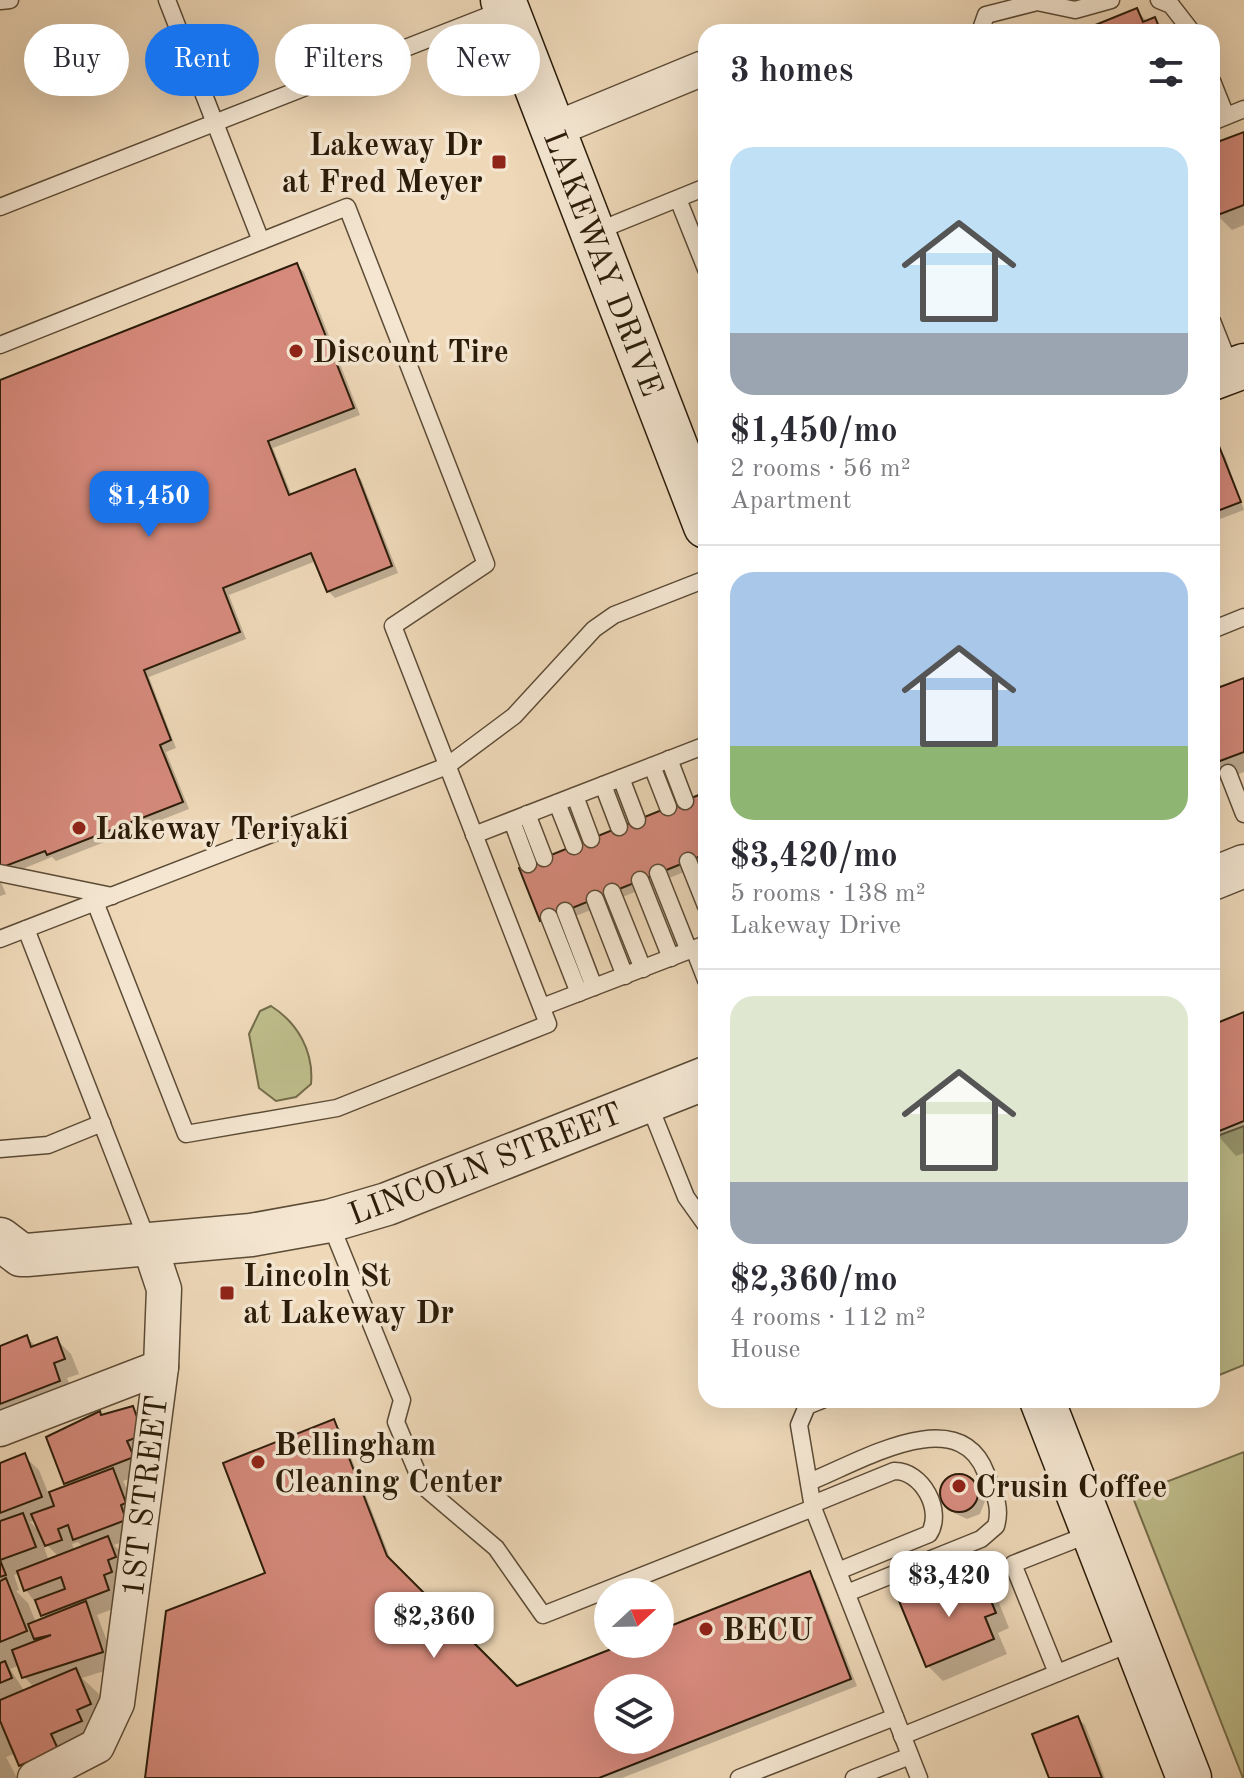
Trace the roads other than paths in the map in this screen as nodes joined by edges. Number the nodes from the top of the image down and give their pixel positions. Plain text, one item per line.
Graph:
1 (10, 0) edge
2 (167, 0) edge
3 (1111, 0) edge
4 (1159, 0) edge
5 (0, 1) edge
6 (505, 4) edge
7 (983, 24) edge
8 (1186, 24) edge
9 (698, 75) edge
10 (1244, 109) edge
11 (1220, 119) edge
12 (215, 123) junction
13 (553, 130) junction
14 (698, 190) edge
15 (678, 199) junction
16 (0, 207) edge
17 (593, 233) junction
18 (261, 241) junction
19 (698, 249) edge
20 (0, 345) edge
21 (1220, 345) edge
22 (1229, 371) edge
23 (656, 396) junction
24 (698, 435) edge
25 (698, 505) edge
26 (698, 582) edge
27 (1244, 617) edge
28 (1220, 627) edge
29 (698, 748) edge
30 (669, 759) junction
31 (447, 766) junction
32 (652, 766) junction
33 (1228, 773) dead end
34 (621, 778) junction
35 (603, 785) junction
36 (575, 796) junction
37 (685, 801) dead end
38 (557, 803) junction
39 (668, 807) dead end
40 (1244, 814) edge
41 (520, 818) junction
42 (637, 820) dead end
43 (619, 827) dead end
44 (474, 835) junction
45 (591, 839) dead end
46 (574, 846) dead end
47 (536, 861) dead end
48 (688, 861) dead end
49 (1244, 866) edge
50 (0, 873) edge
51 (658, 873) dead end
52 (1220, 876) edge
53 (640, 880) dead end
54 (698, 886) edge
55 (612, 892) dead end
56 (112, 896) junction
57 (595, 899) dead end
58 (95, 902) junction
59 (557, 914) dead end
60 (26, 929) junction
61 (0, 939) edge
62 (696, 948) edge
63 (671, 958) junction
64 (643, 969) junction
65 (625, 976) junction
66 (587, 990) junction
67 (542, 1007) junction
68 (698, 1081) edge
69 (648, 1102) junction
70 (102, 1123) junction
71 (0, 1149) edge
72 (698, 1214) edge
73 (329, 1221) junction
74 (149, 1244) junction
75 (7, 1257) edge
76 (161, 1367) junction
77 (809, 1408) edge
78 (1045, 1408) edge
79 (0, 1429) edge
80 (809, 1482) junction
81 (813, 1506) junction
82 (1093, 1532) junction
83 (838, 1571) junction
84 (847, 1593) junction
85 (1136, 1641) junction
86 (1057, 1673) junction
87 (895, 1717) junction
88 (902, 1736) junction
89 (910, 1756) junction
90 (35, 1778) edge
91 (739, 1778) edge
92 (854, 1778) edge
93 (919, 1778) edge
94 (1189, 1778) edge

1 - 5 lane
2 - 12 lane
3 - 7 lane
4 - 8 lane
6 - 12 lane
6 - 13 main road, LAKEWAY DRIVE
9 - 13 street
10 - 11 lane
12 - 16 lane
12 - 18 lane
13 - 17 main road, LAKEWAY DRIVE
14 - 15 lane
15 - 17 lane
15 - 19 lane
17 - 23 main road, LAKEWAY DRIVE
18 - 20 lane
18 - 31 lane
21 - 22 lane
23 - 24 main road
23 - 25 main road, LAKEWAY DRIVE
26 - 31 lane
27 - 28 lane
29 - 30 lane
30 - 32 lane
30 - 37 lane
31 - 44 lane
31 - 56 lane
32 - 34 lane
32 - 39 lane
33 - 40 lane
34 - 35 lane
34 - 42 lane
35 - 36 lane
35 - 43 lane
36 - 38 lane
36 - 45 lane
38 - 41 lane
38 - 46 lane
41 - 44 lane
41 - 47 lane
44 - 67 lane
48 - 54 lane
49 - 52 street
50 - 56 lane
51 - 62 lane
53 - 63 lane
55 - 64 lane
56 - 58 lane
57 - 65 lane
58 - 60 lane
58 - 67 lane
59 - 66 lane
60 - 61 lane
60 - 70 lane
62 - 63 lane
63 - 64 lane
64 - 65 lane
65 - 66 lane
66 - 67 lane
68 - 69 street, LINCOLN STREET
69 - 72 lane
69 - 73 street, LINCOLN STREET
70 - 71 lane
70 - 74 lane
73 - 74 street, LINCOLN STREET
73 - 81 lane
74 - 75 street, LINCOLN STREET
74 - 76 street, 1ST STREET
76 - 79 street
76 - 90 street, 1ST STREET
77 - 80 lane
78 - 82 main road
80 - 81 lane
80 - 84 lane
81 - 83 lane
81 - 83 lane
82 - 85 main road
82 - 86 lane
83 - 84 lane
84 - 87 lane
85 - 86 lane
85 - 94 main road
86 - 88 lane
87 - 88 lane
87 - 91 lane
88 - 89 lane
89 - 92 lane
89 - 93 lane

